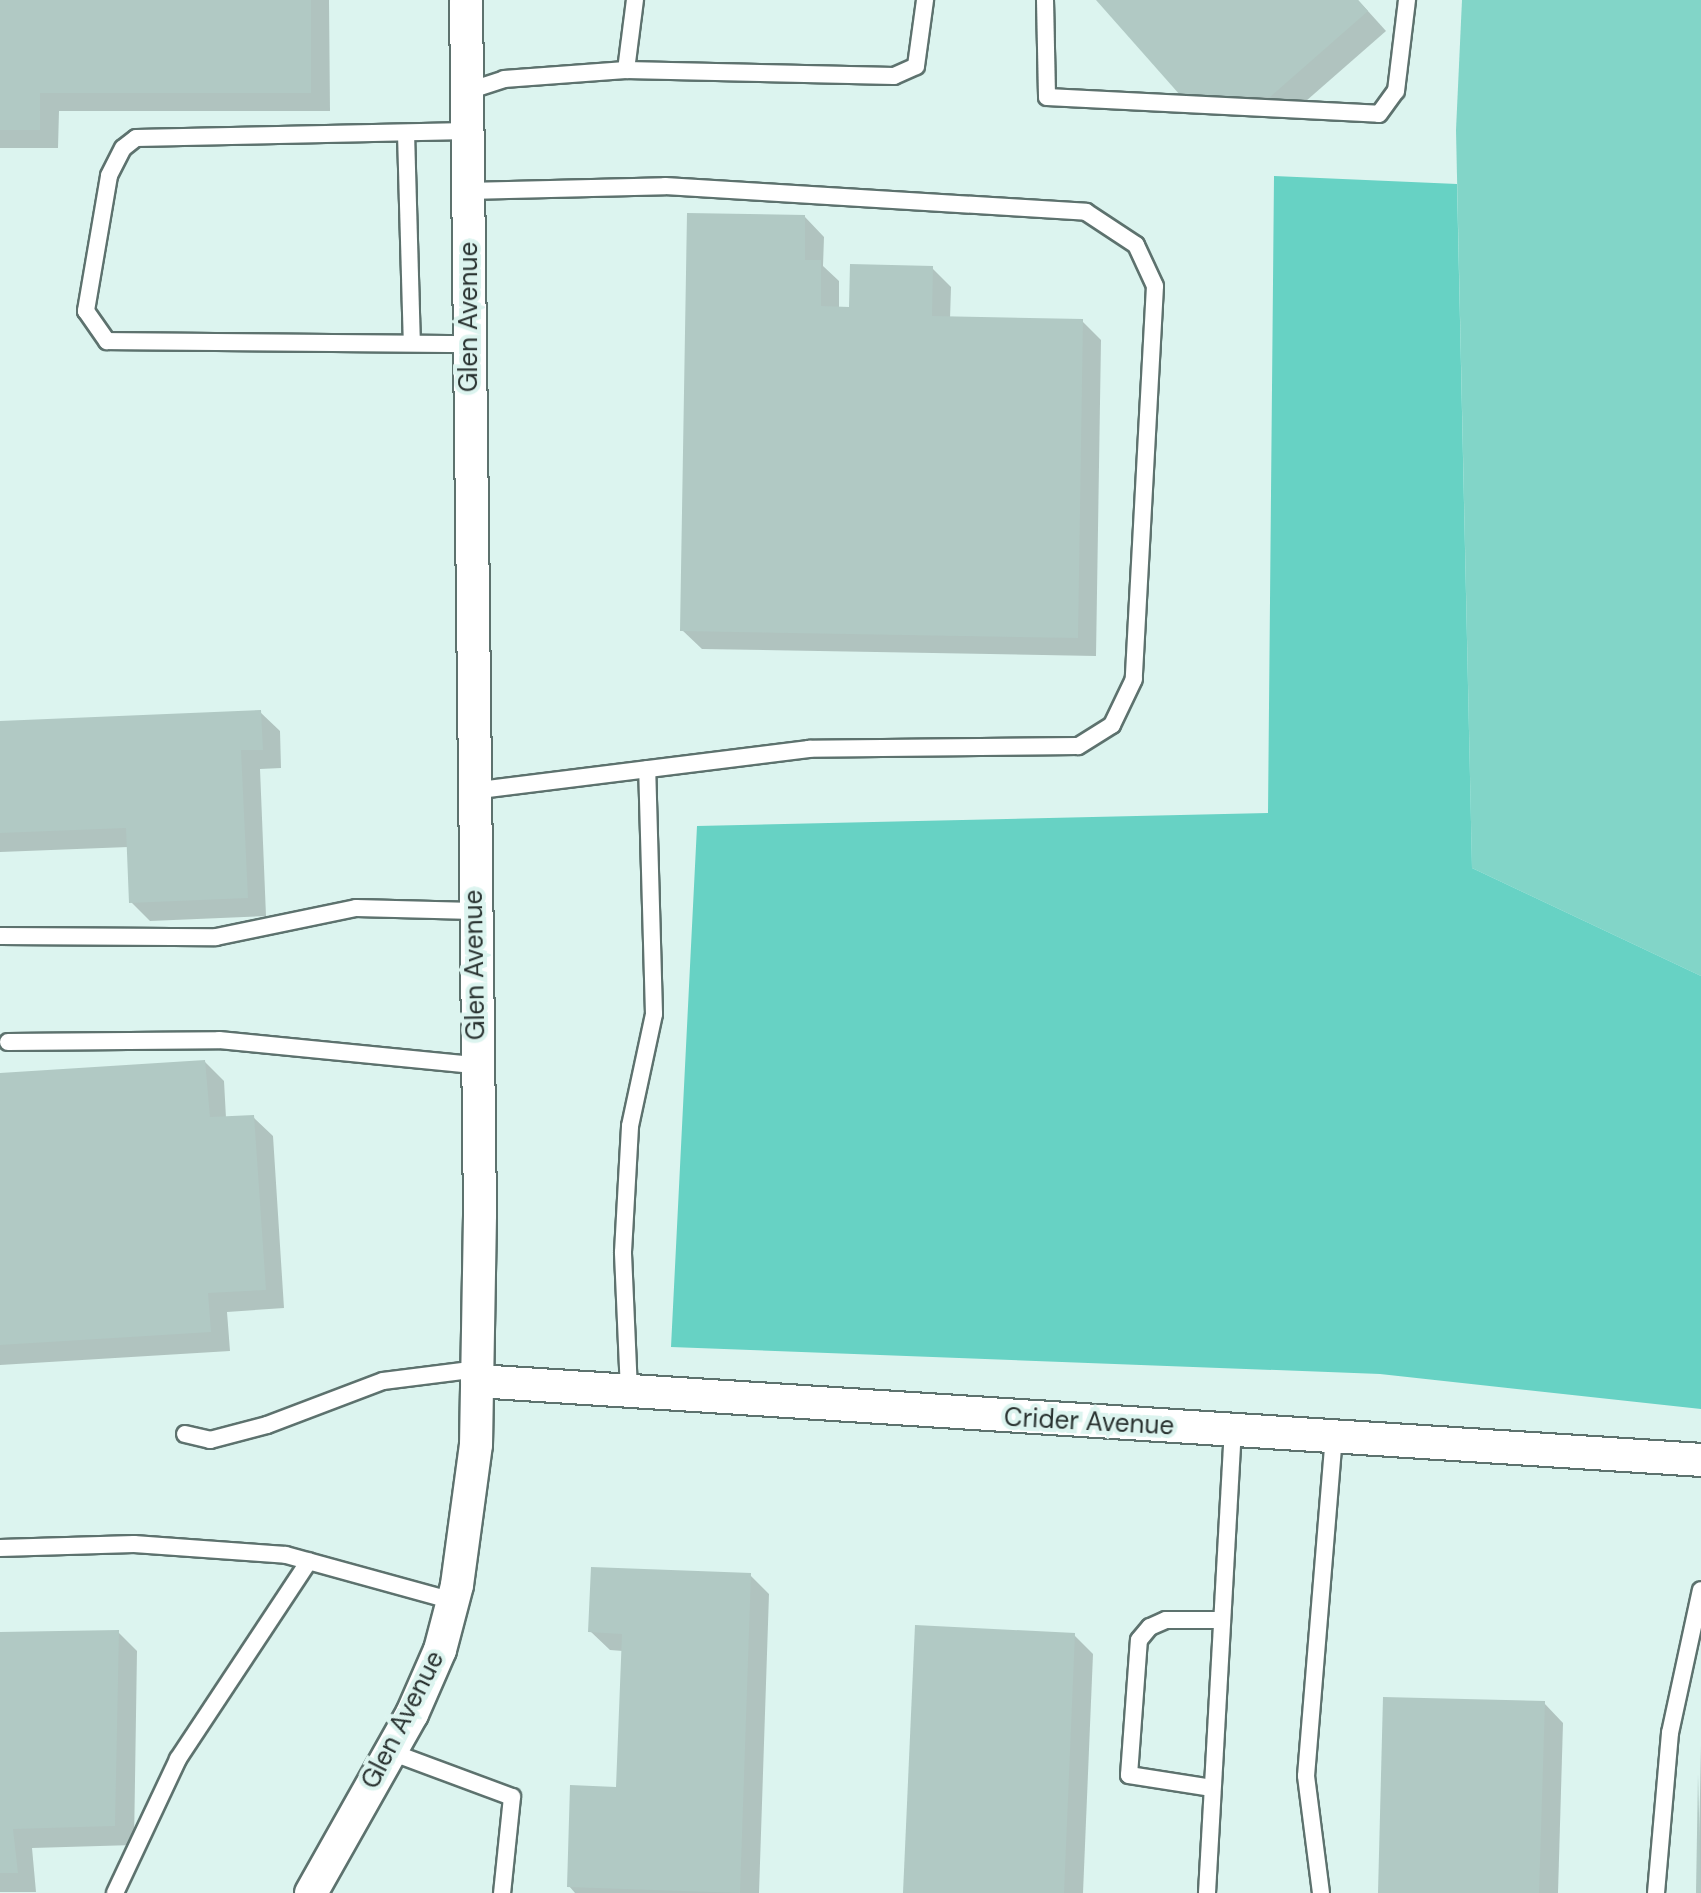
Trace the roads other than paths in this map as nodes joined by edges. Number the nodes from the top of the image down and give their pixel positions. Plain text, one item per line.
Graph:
1 (466, 0) edge
2 (635, 0) edge
3 (925, 0) edge
4 (1045, 0) edge
5 (1407, 0) edge
6 (626, 70) junction
7 (468, 91) junction
8 (468, 131) junction
9 (406, 133) junction
10 (467, 191) junction
11 (412, 342) junction
12 (470, 344) junction
13 (647, 769) junction
14 (472, 791) junction
15 (474, 911) junction
16 (0, 936) edge
17 (8, 1042) dead end
18 (476, 1065) junction
19 (477, 1375) junction
20 (629, 1391) junction
21 (1233, 1431) junction
22 (185, 1434) dead end
23 (1334, 1437) junction
24 (1701, 1460) edge
25 (0, 1548) edge
26 (309, 1561) junction
27 (1701, 1590) edge
28 (453, 1601) junction
29 (1219, 1620) junction
30 (1694, 1658) edge
31 (391, 1752) junction
32 (1212, 1788) junction
33 (115, 1893) edge
34 (311, 1893) edge
35 (502, 1893) edge
36 (1207, 1893) edge
37 (1321, 1893) edge
38 (1656, 1893) edge

1 - 7 street, Glen Avenue
2 - 6 lane
3 - 6 lane
4 - 5 lane
6 - 7 lane
7 - 8 street, Glen Avenue
8 - 9 lane
8 - 10 street, Glen Avenue
9 - 11 lane
9 - 11 lane
10 - 12 street, Glen Avenue
10 - 13 lane
11 - 12 lane
12 - 14 street, Glen Avenue
13 - 14 lane
13 - 20 lane
14 - 15 street, Glen Avenue
15 - 16 lane
15 - 18 street, Glen Avenue
17 - 18 lane
18 - 19 street, Glen Avenue
19 - 20 street, Crider Avenue
19 - 22 lane
19 - 28 street, Glen Avenue
20 - 21 street, Crider Avenue
21 - 23 street, Crider Avenue
21 - 29 lane
23 - 24 street, Crider Avenue
23 - 37 lane
25 - 26 lane
26 - 28 lane
26 - 33 lane
27 - 30 lane
28 - 31 street, Glen Avenue
29 - 32 lane
29 - 32 lane
30 - 38 lane
31 - 34 street, Glen Avenue
31 - 35 lane
32 - 36 lane

